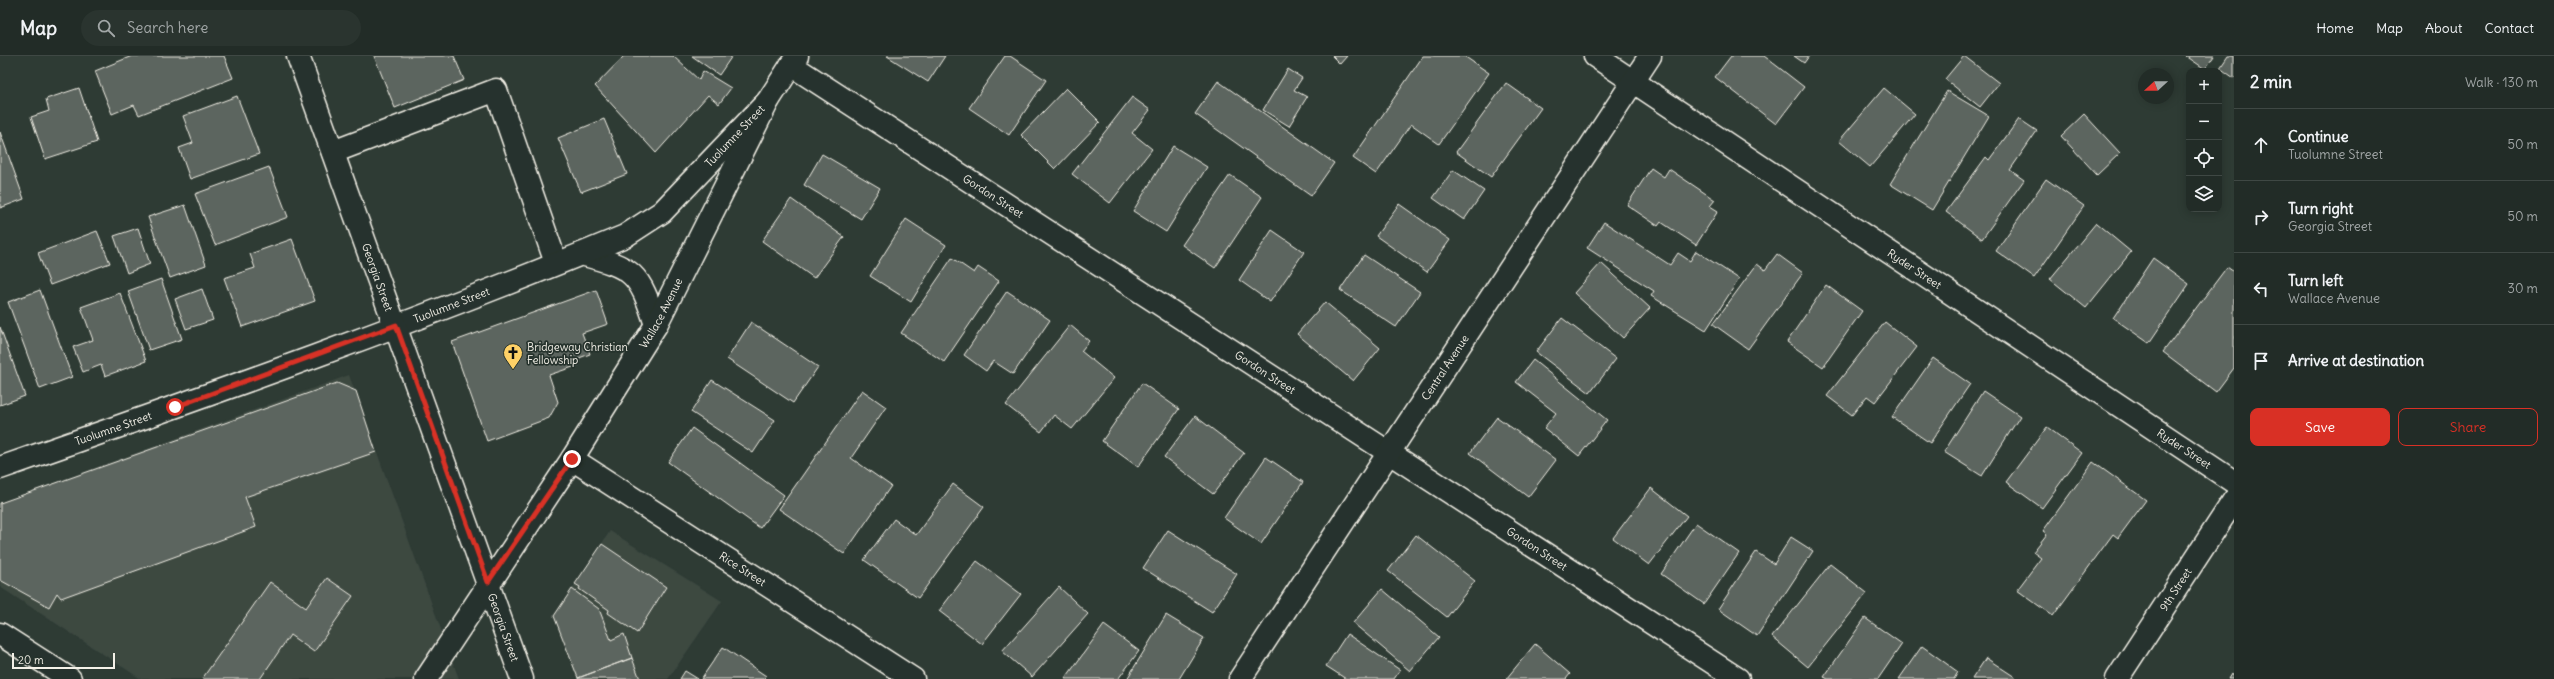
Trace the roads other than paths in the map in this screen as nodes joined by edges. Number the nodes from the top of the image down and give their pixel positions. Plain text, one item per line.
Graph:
1 (298, 56) edge
2 (1595, 56) edge
3 (1650, 56) edge
4 (794, 61) edge
5 (1634, 81) junction
6 (768, 101) junction
7 (333, 152) junction
8 (581, 254) junction
9 (556, 263) junction
10 (396, 325) junction
11 (656, 325) junction
12 (1390, 453) junction
13 (572, 459) junction
14 (0, 468) edge
15 (2234, 482) edge
16 (2234, 500) edge
17 (488, 582) junction
18 (0, 634) edge
19 (70, 679) edge
20 (426, 679) edge
21 (522, 679) edge
22 (912, 679) edge
23 (1240, 679) edge
24 (1738, 679) edge
25 (2117, 679) edge

1 - 7 street, Georgia Street
2 - 5 street, Ryder Street
3 - 5 street, Central Avenue
4 - 6 street, Wallace Avenue
4 - 12 street, Gordon Street
5 - 12 street, Central Avenue
5 - 15 street, Ryder Street
6 - 8 street, Tuolumne Street
6 - 11 street, Wallace Avenue
7 - 9 street
7 - 10 street, Georgia Street
8 - 9 street, Tuolumne Street
8 - 11 street
9 - 10 street, Tuolumne Street
10 - 14 street, Tuolumne Street
10 - 17 street, Georgia Street
11 - 13 street, Wallace Avenue
12 - 23 street, Central Avenue
12 - 24 street, Gordon Street
13 - 17 street, Wallace Avenue
13 - 22 street, Rice Street
16 - 25 street, 9th Street
17 - 20 street, Wallace Avenue
17 - 21 street, Georgia Street
18 - 19 street

